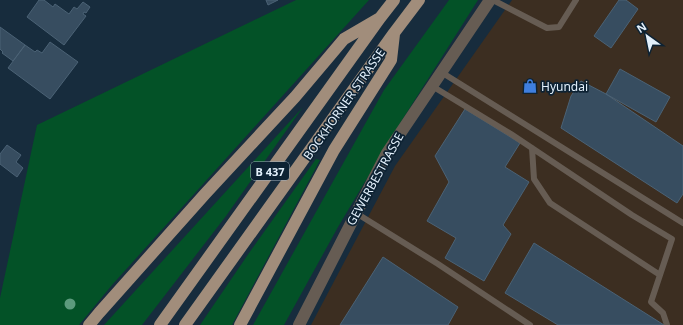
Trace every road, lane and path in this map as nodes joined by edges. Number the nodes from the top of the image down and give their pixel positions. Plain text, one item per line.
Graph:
1 (394, 0) edge
2 (419, 0) edge
3 (491, 0) edge
4 (576, 0) edge
5 (380, 18) junction
6 (394, 33) junction
7 (442, 72) junction
8 (432, 86) junction
9 (532, 148) junction
10 (356, 213) junction
11 (683, 223) edge
12 (660, 275) junction
13 (89, 325) edge
14 (160, 325) edge
15 (185, 325) edge
16 (240, 325) edge
17 (299, 325) edge
18 (530, 325) edge
19 (667, 325) edge

1 - 5 main road, BOCKHORNER STRASSE / B 437
2 - 6 main road, BOCKHORNER STRASSE / B 437
3 - 4 lane
3 - 7 street, GEWERBESTRASSE
5 - 13 main road
5 - 14 main road, BOCKHORNER STRASSE / B 437
6 - 15 main road, BOCKHORNER STRASSE / B 437
6 - 16 main road
7 - 8 street, GEWERBESTRASSE
7 - 11 lane
8 - 9 lane
8 - 10 street, GEWERBESTRASSE
9 - 12 lane
9 - 12 lane
10 - 17 street, GEWERBESTRASSE
10 - 18 lane
12 - 19 lane

